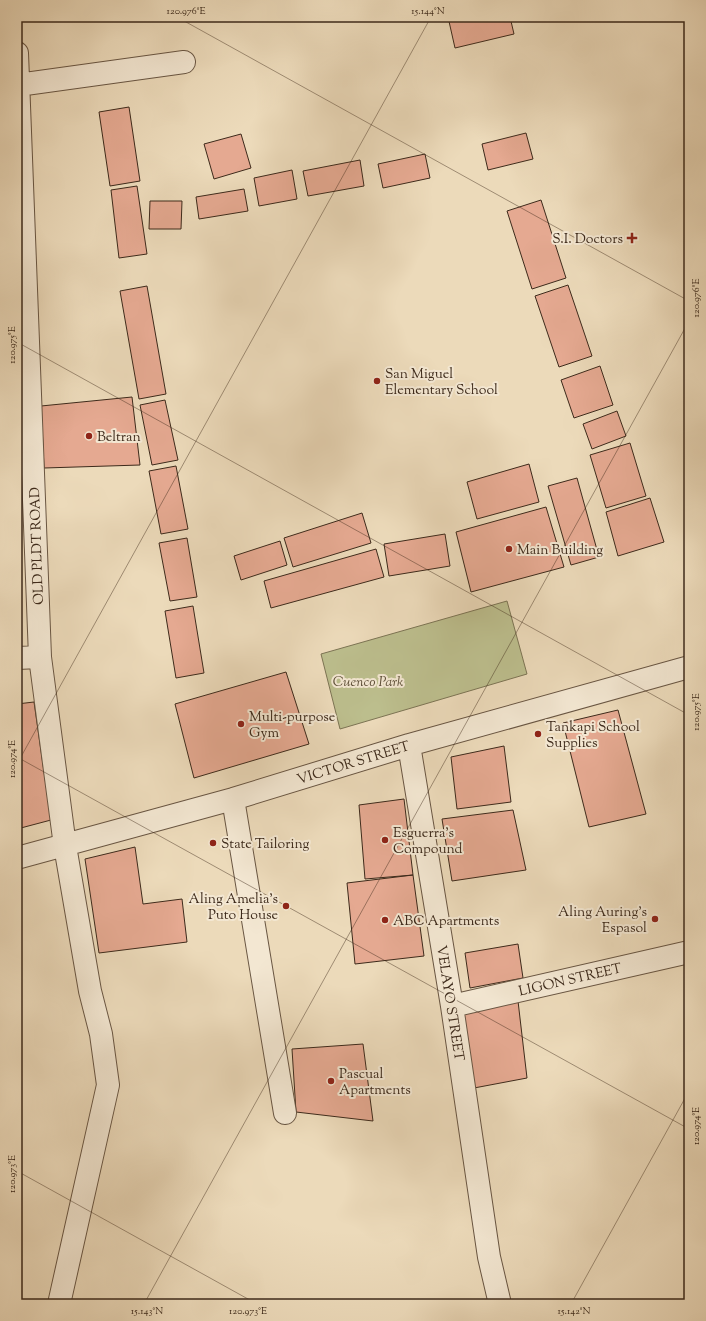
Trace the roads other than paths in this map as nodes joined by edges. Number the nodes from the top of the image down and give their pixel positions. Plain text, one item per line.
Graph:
1 (17, 53) edge
2 (184, 62) dead end
3 (18, 85) junction
4 (40, 657) junction
5 (17, 658) edge
6 (689, 668) edge
7 (409, 744) junction
8 (233, 799) junction
9 (65, 846) junction
10 (17, 858) edge
11 (689, 952) edge
12 (452, 1006) junction
13 (285, 1113) dead end
14 (59, 1304) edge
15 (500, 1304) edge

1 - 3 street, OLD PLDT ROAD
2 - 3 street
3 - 4 street, OLD PLDT ROAD
4 - 5 street
4 - 9 street, OLD PLDT ROAD
6 - 7 street, VICTOR STREET
7 - 8 street, VICTOR STREET
7 - 12 street, VELAYO STREET
8 - 9 street, VICTOR STREET
8 - 13 street
9 - 10 street, VICTOR STREET
9 - 14 street, OLD PLDT ROAD
11 - 12 street, LIGON STREET
12 - 15 street, VELAYO STREET

